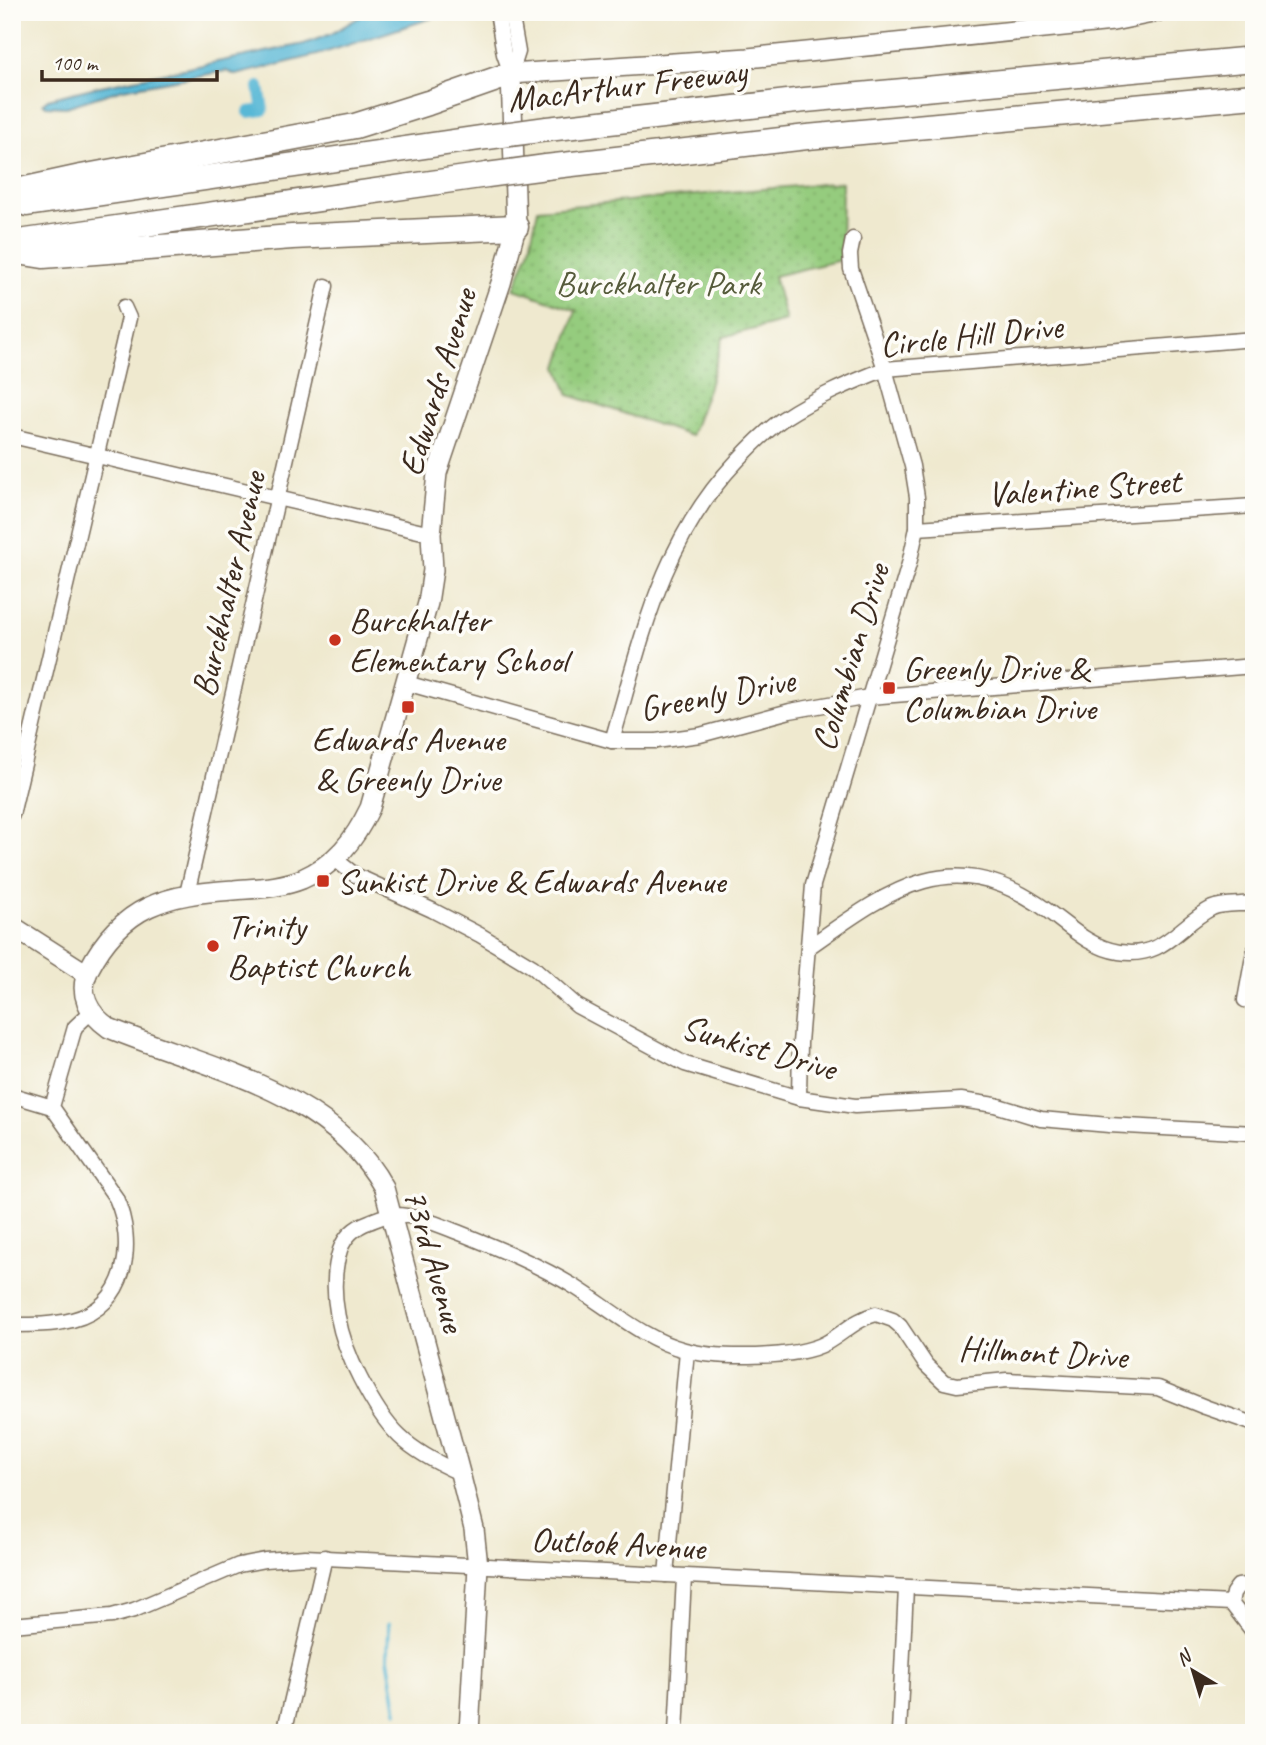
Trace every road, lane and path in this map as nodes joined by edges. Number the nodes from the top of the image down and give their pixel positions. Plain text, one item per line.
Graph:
1 (497, 12) edge
2 (511, 12) edge
3 (1157, 12) edge
4 (1112, 17) edge
5 (1254, 59) edge
6 (511, 74) junction
7 (1254, 96) edge
8 (12, 192) edge
9 (12, 206) edge
10 (516, 227) junction
11 (853, 239) dead end
12 (12, 243) edge
13 (12, 251) edge
14 (326, 286) dead end
15 (124, 307) dead end
16 (1254, 339) edge
17 (885, 369) junction
18 (12, 436) edge
19 (96, 457) junction
20 (279, 499) junction
21 (1254, 506) edge
22 (917, 528) junction
23 (431, 534) junction
24 (1254, 666) edge
25 (406, 683) junction
26 (869, 697) junction
27 (612, 741) junction
28 (12, 815) edge
29 (336, 860) junction
30 (187, 894) junction
31 (1254, 903) edge
32 (12, 926) edge
33 (809, 947) junction
34 (1254, 951) edge
35 (87, 974) junction
36 (1249, 1002) edge
37 (91, 1012) junction
38 (12, 1095) edge
39 (799, 1098) junction
40 (52, 1107) junction
41 (1254, 1133) edge
42 (391, 1214) junction
43 (12, 1325) edge
44 (687, 1351) junction
45 (1254, 1424) edge
46 (460, 1473) junction
47 (325, 1557) junction
48 (478, 1566) junction
49 (666, 1574) junction
50 (684, 1577) junction
51 (1254, 1584) edge
52 (906, 1588) junction
53 (1231, 1603) junction
54 (12, 1625) edge
55 (1254, 1633) edge
56 (284, 1733) edge
57 (469, 1733) edge
58 (676, 1733) edge
59 (899, 1733) edge

1 - 6 street
2 - 6 street
3 - 4 main road
4 - 6 main road
5 - 9 highway, MacArthur Freeway, bridge
6 - 8 highway
6 - 10 main road, Edwards Avenue
7 - 12 highway, MacArthur Freeway, bridge
10 - 13 highway
10 - 23 main road, Edwards Avenue
11 - 17 street, Columbian Drive
14 - 20 street, Burckhalter Avenue
15 - 19 street
16 - 17 street, Circle Hill Drive
17 - 22 street, Columbian Drive
17 - 27 street, Circle Hill Drive
18 - 19 street
19 - 20 street
19 - 28 street
20 - 23 street
20 - 30 street, Burckhalter Avenue
21 - 22 street, Valentine Street
22 - 26 street, Columbian Drive
23 - 25 main road, Edwards Avenue
24 - 26 street, Greenly Drive
25 - 27 street, Greenly Drive
25 - 29 main road, Edwards Avenue
26 - 27 street, Greenly Drive
26 - 33 street, Columbian Drive
29 - 30 main road
29 - 39 street, Sunkist Drive
30 - 35 main road
31 - 33 street
32 - 35 main road
33 - 39 street, Columbian Drive
34 - 36 street
35 - 37 main road
37 - 40 street
37 - 42 main road, 73rd Avenue
38 - 40 street
39 - 41 street, Sunkist Drive
40 - 43 street
42 - 44 street, Hillmont Drive
42 - 46 main road, 73rd Avenue
42 - 46 street
44 - 45 street, Hillmont Drive
44 - 49 street
46 - 48 main road, 73rd Avenue
47 - 48 street, Outlook Avenue
47 - 54 street, Outlook Avenue
47 - 56 street
48 - 49 street, Outlook Avenue
48 - 57 main road, 73rd Avenue
49 - 50 street, Outlook Avenue
50 - 52 street, Outlook Avenue
50 - 58 street
51 - 53 street
52 - 53 street, Outlook Avenue
52 - 59 street
53 - 55 street

